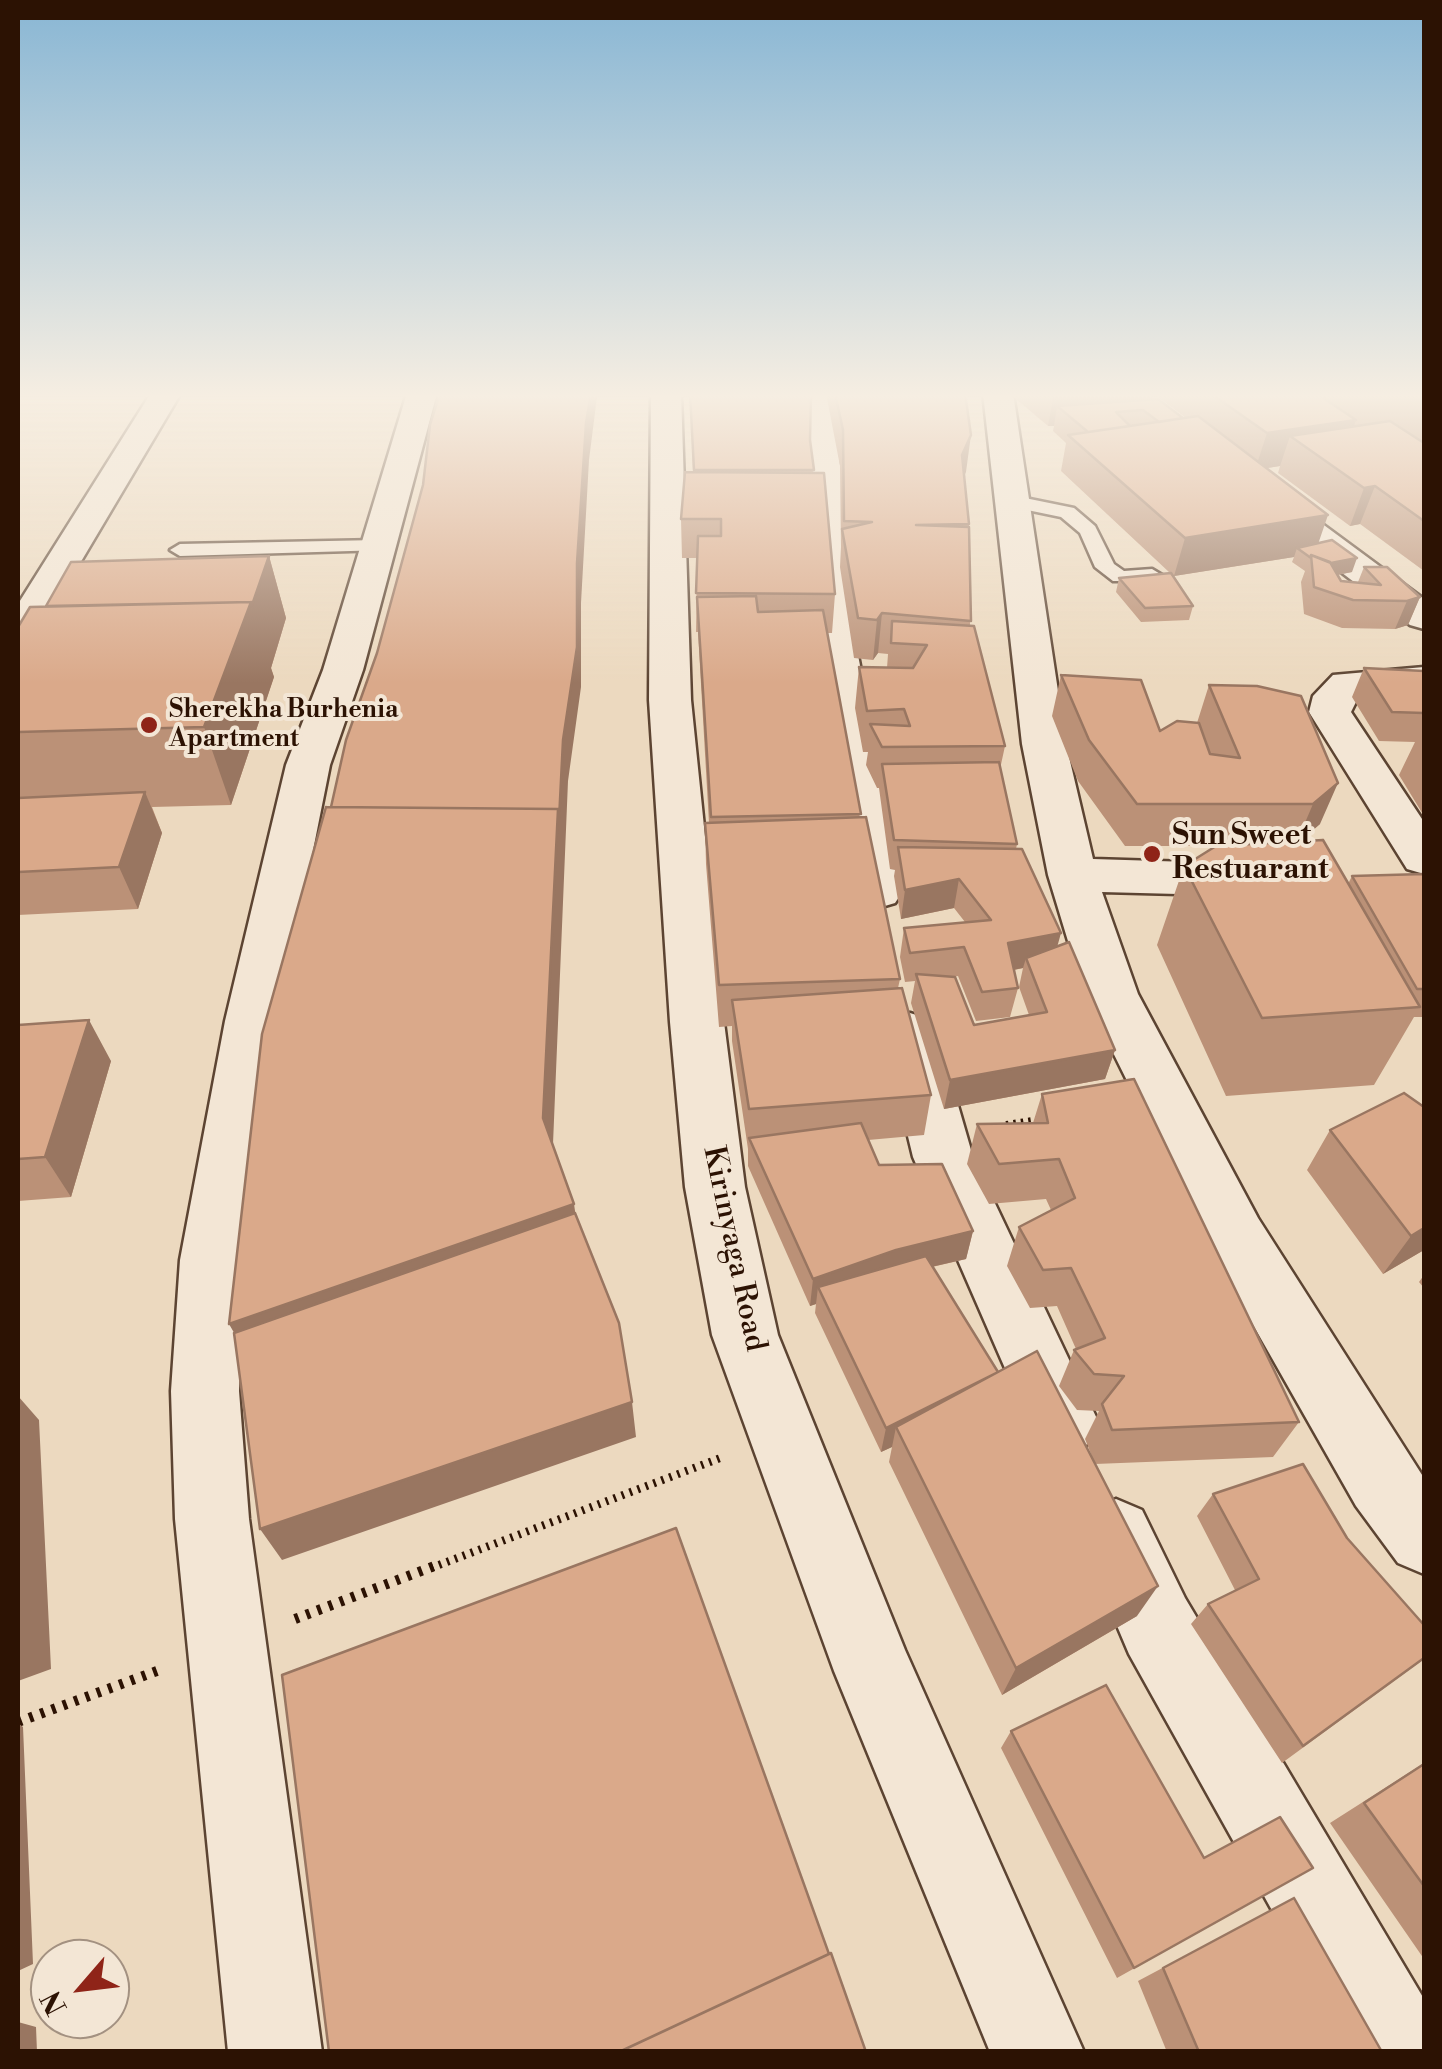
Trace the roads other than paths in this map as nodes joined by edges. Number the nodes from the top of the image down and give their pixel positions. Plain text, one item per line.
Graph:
1 (110, 490) edge
2 (394, 490) edge
3 (667, 490) edge
4 (827, 490) edge
5 (1013, 490) edge
6 (1255, 490) edge
7 (1015, 502) junction
8 (378, 546) junction
9 (180, 550) dead end
10 (1152, 575) edge
11 (1424, 616) edge
12 (18, 634) edge
13 (1424, 678) edge
14 (1072, 875) junction
15 (1411, 876) edge
16 (1307, 882) edge
17 (1424, 1537) edge
18 (276, 2052) edge
19 (1037, 2052) edge
20 (1403, 2052) edge

1 - 12 street
2 - 8 street
3 - 19 street, Kirinyaga Road
4 - 20 street
5 - 7 street
6 - 11 street
7 - 10 lane
7 - 14 street
8 - 9 lane
8 - 18 street
13 - 15 street
14 - 16 street
14 - 17 street

